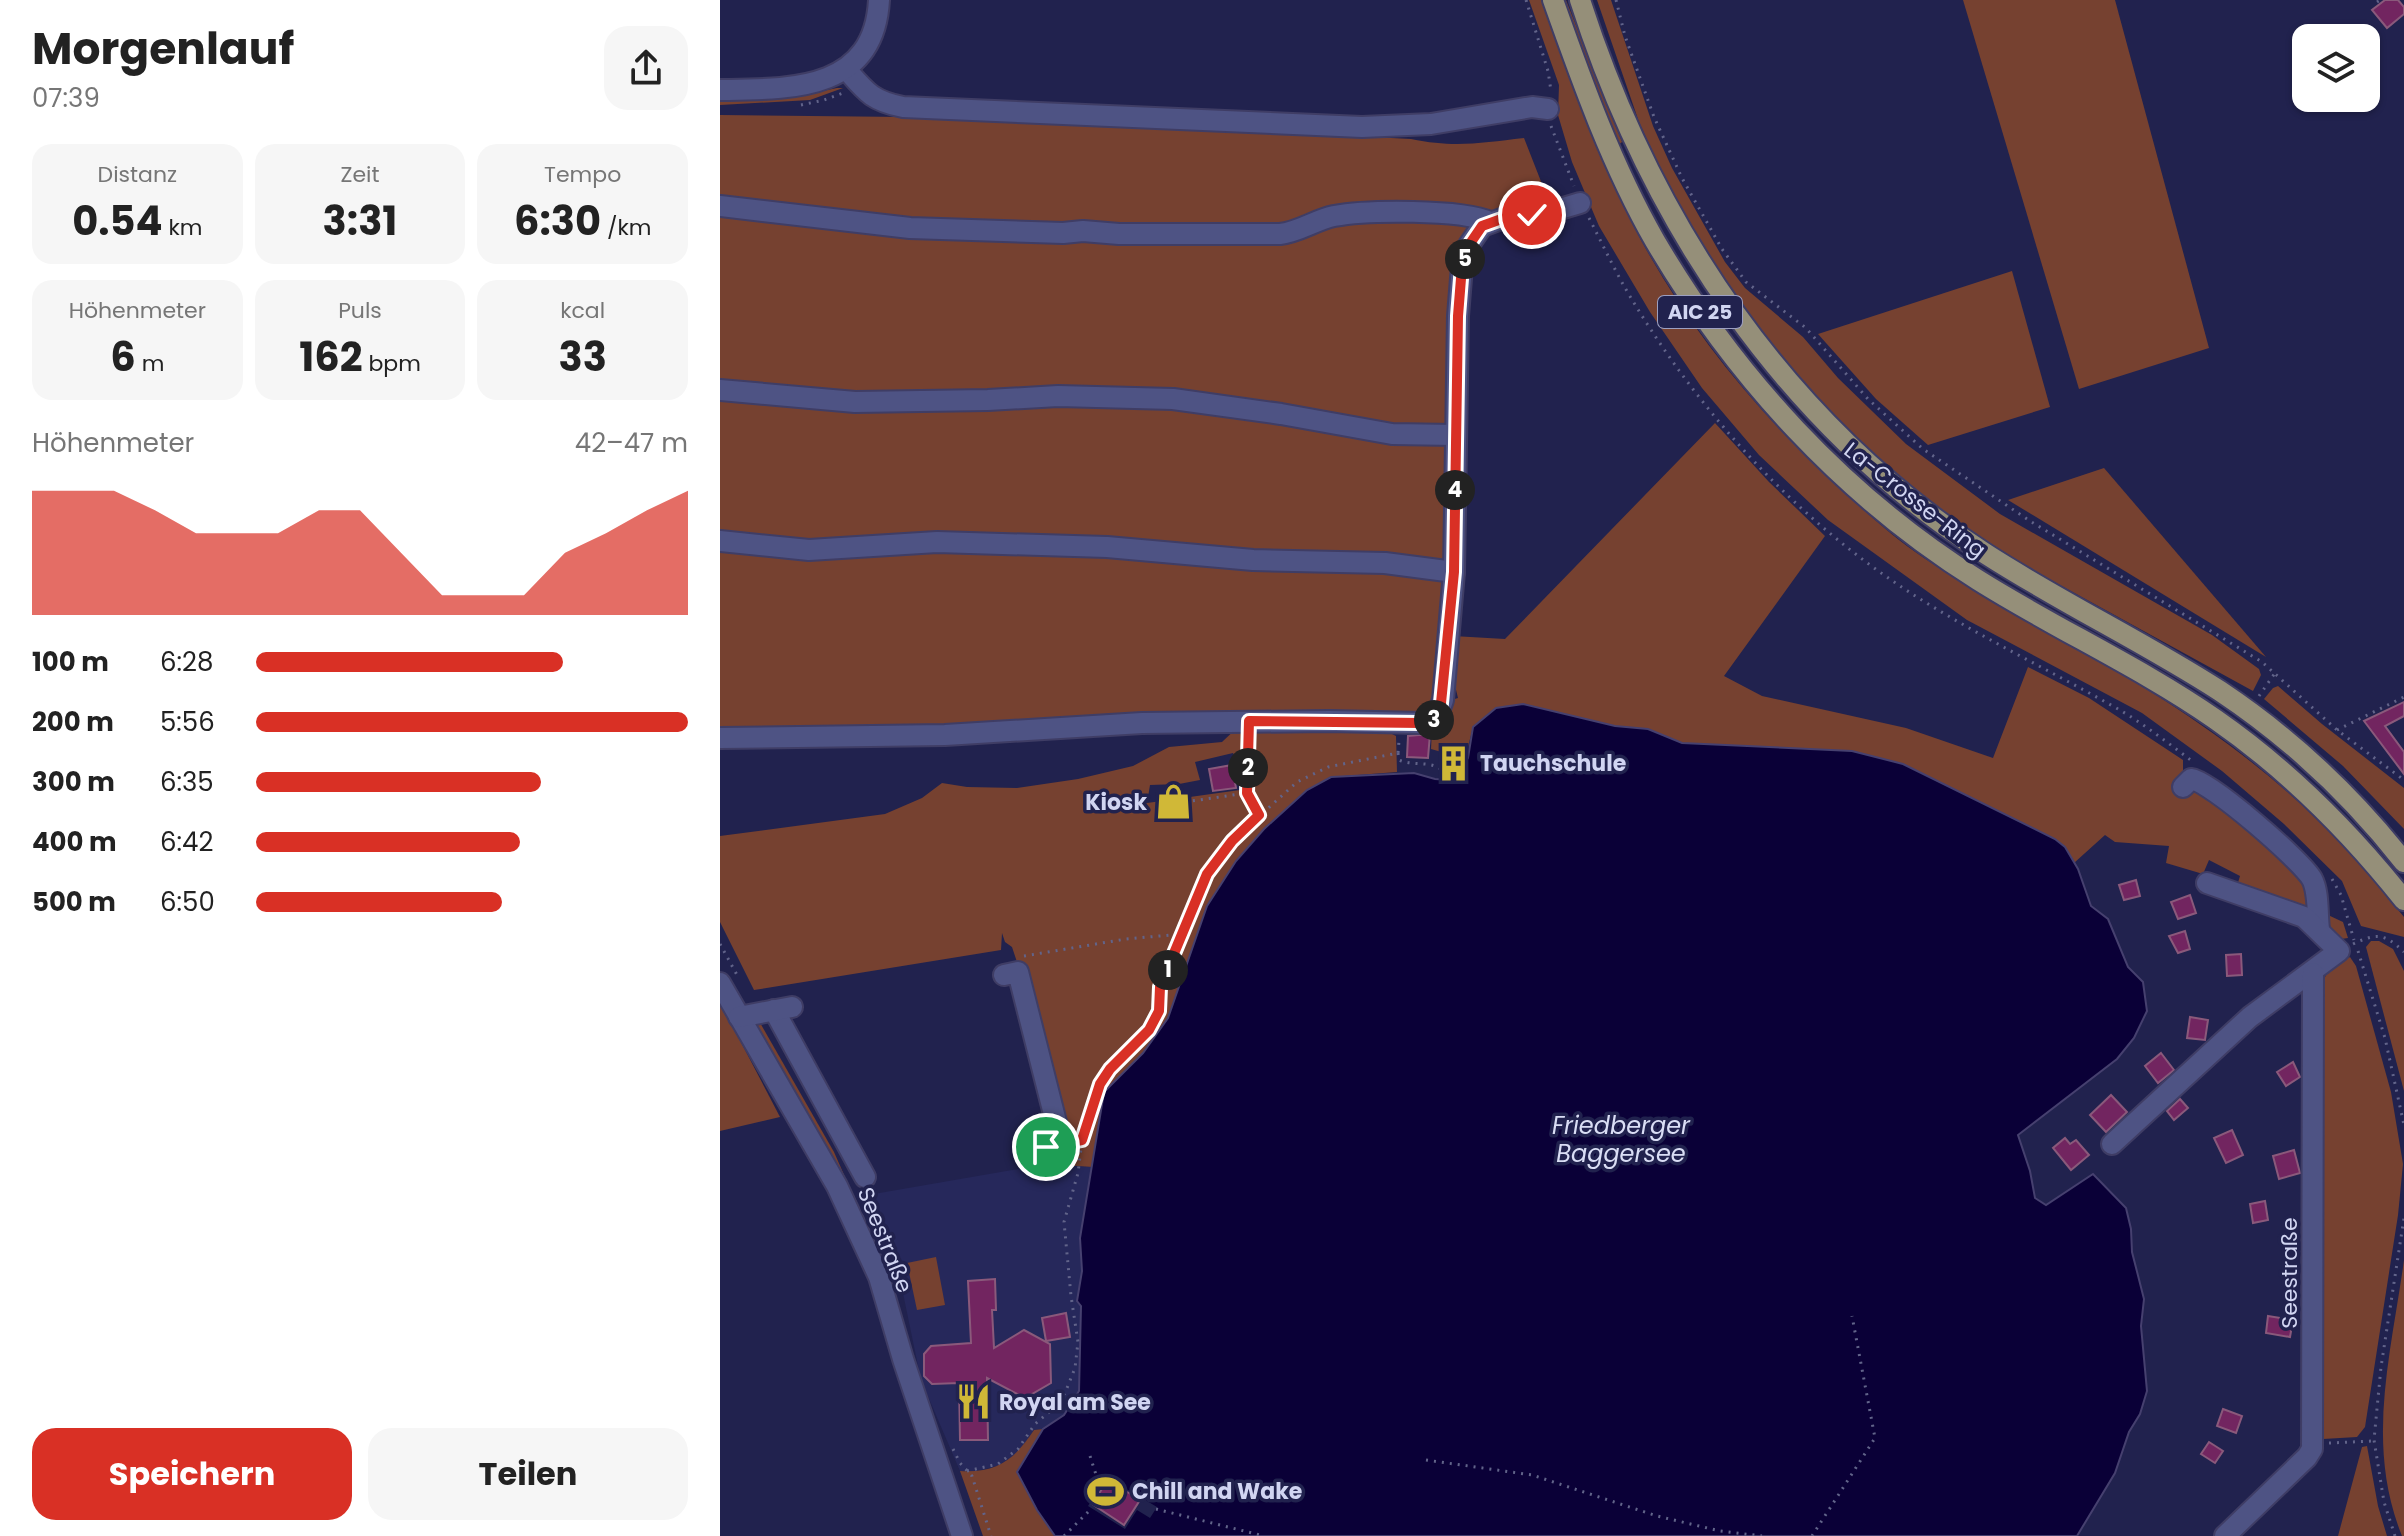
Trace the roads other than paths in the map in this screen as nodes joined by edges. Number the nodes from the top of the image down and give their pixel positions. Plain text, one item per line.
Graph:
1 (879, 0) edge
2 (1553, 0) edge
3 (1580, 0) edge
4 (846, 69) junction
5 (720, 90) edge
6 (1548, 109) dead end
7 (1580, 203) dead end
8 (720, 206) edge
9 (1490, 222) junction
10 (720, 390) edge
11 (1455, 435) junction
12 (720, 541) edge
13 (1454, 572) junction
14 (720, 738) edge
15 (2183, 787) dead end
16 (2404, 862) edge
17 (2207, 883) dead end
18 (2404, 900) edge
19 (2319, 929) junction
20 (1011, 973) road end
21 (2313, 973) junction
22 (720, 983) edge
23 (739, 1017) junction
24 (2112, 1144) dead end
25 (1046, 1147) road end
26 (837, 1186) junction
27 (962, 1536) edge
28 (2225, 1536) edge

1 - 4 street
2 - 18 main road, La-Crosse-Ring / AIC 25
3 - 16 main road, La-Crosse-Ring / AIC 25
4 - 5 street
4 - 6 street
7 - 9 street
8 - 9 street
9 - 11 street
10 - 11 street
11 - 13 street
12 - 13 street
13 - 14 street
15 - 19 street
17 - 19 street
19 - 21 street
20 - 25 street
21 - 24 street
21 - 28 street, Seestraße
22 - 23 street, Seestraße
23 - 26 street, Seestraße
23 - 26 street
26 - 27 street, Seestraße

